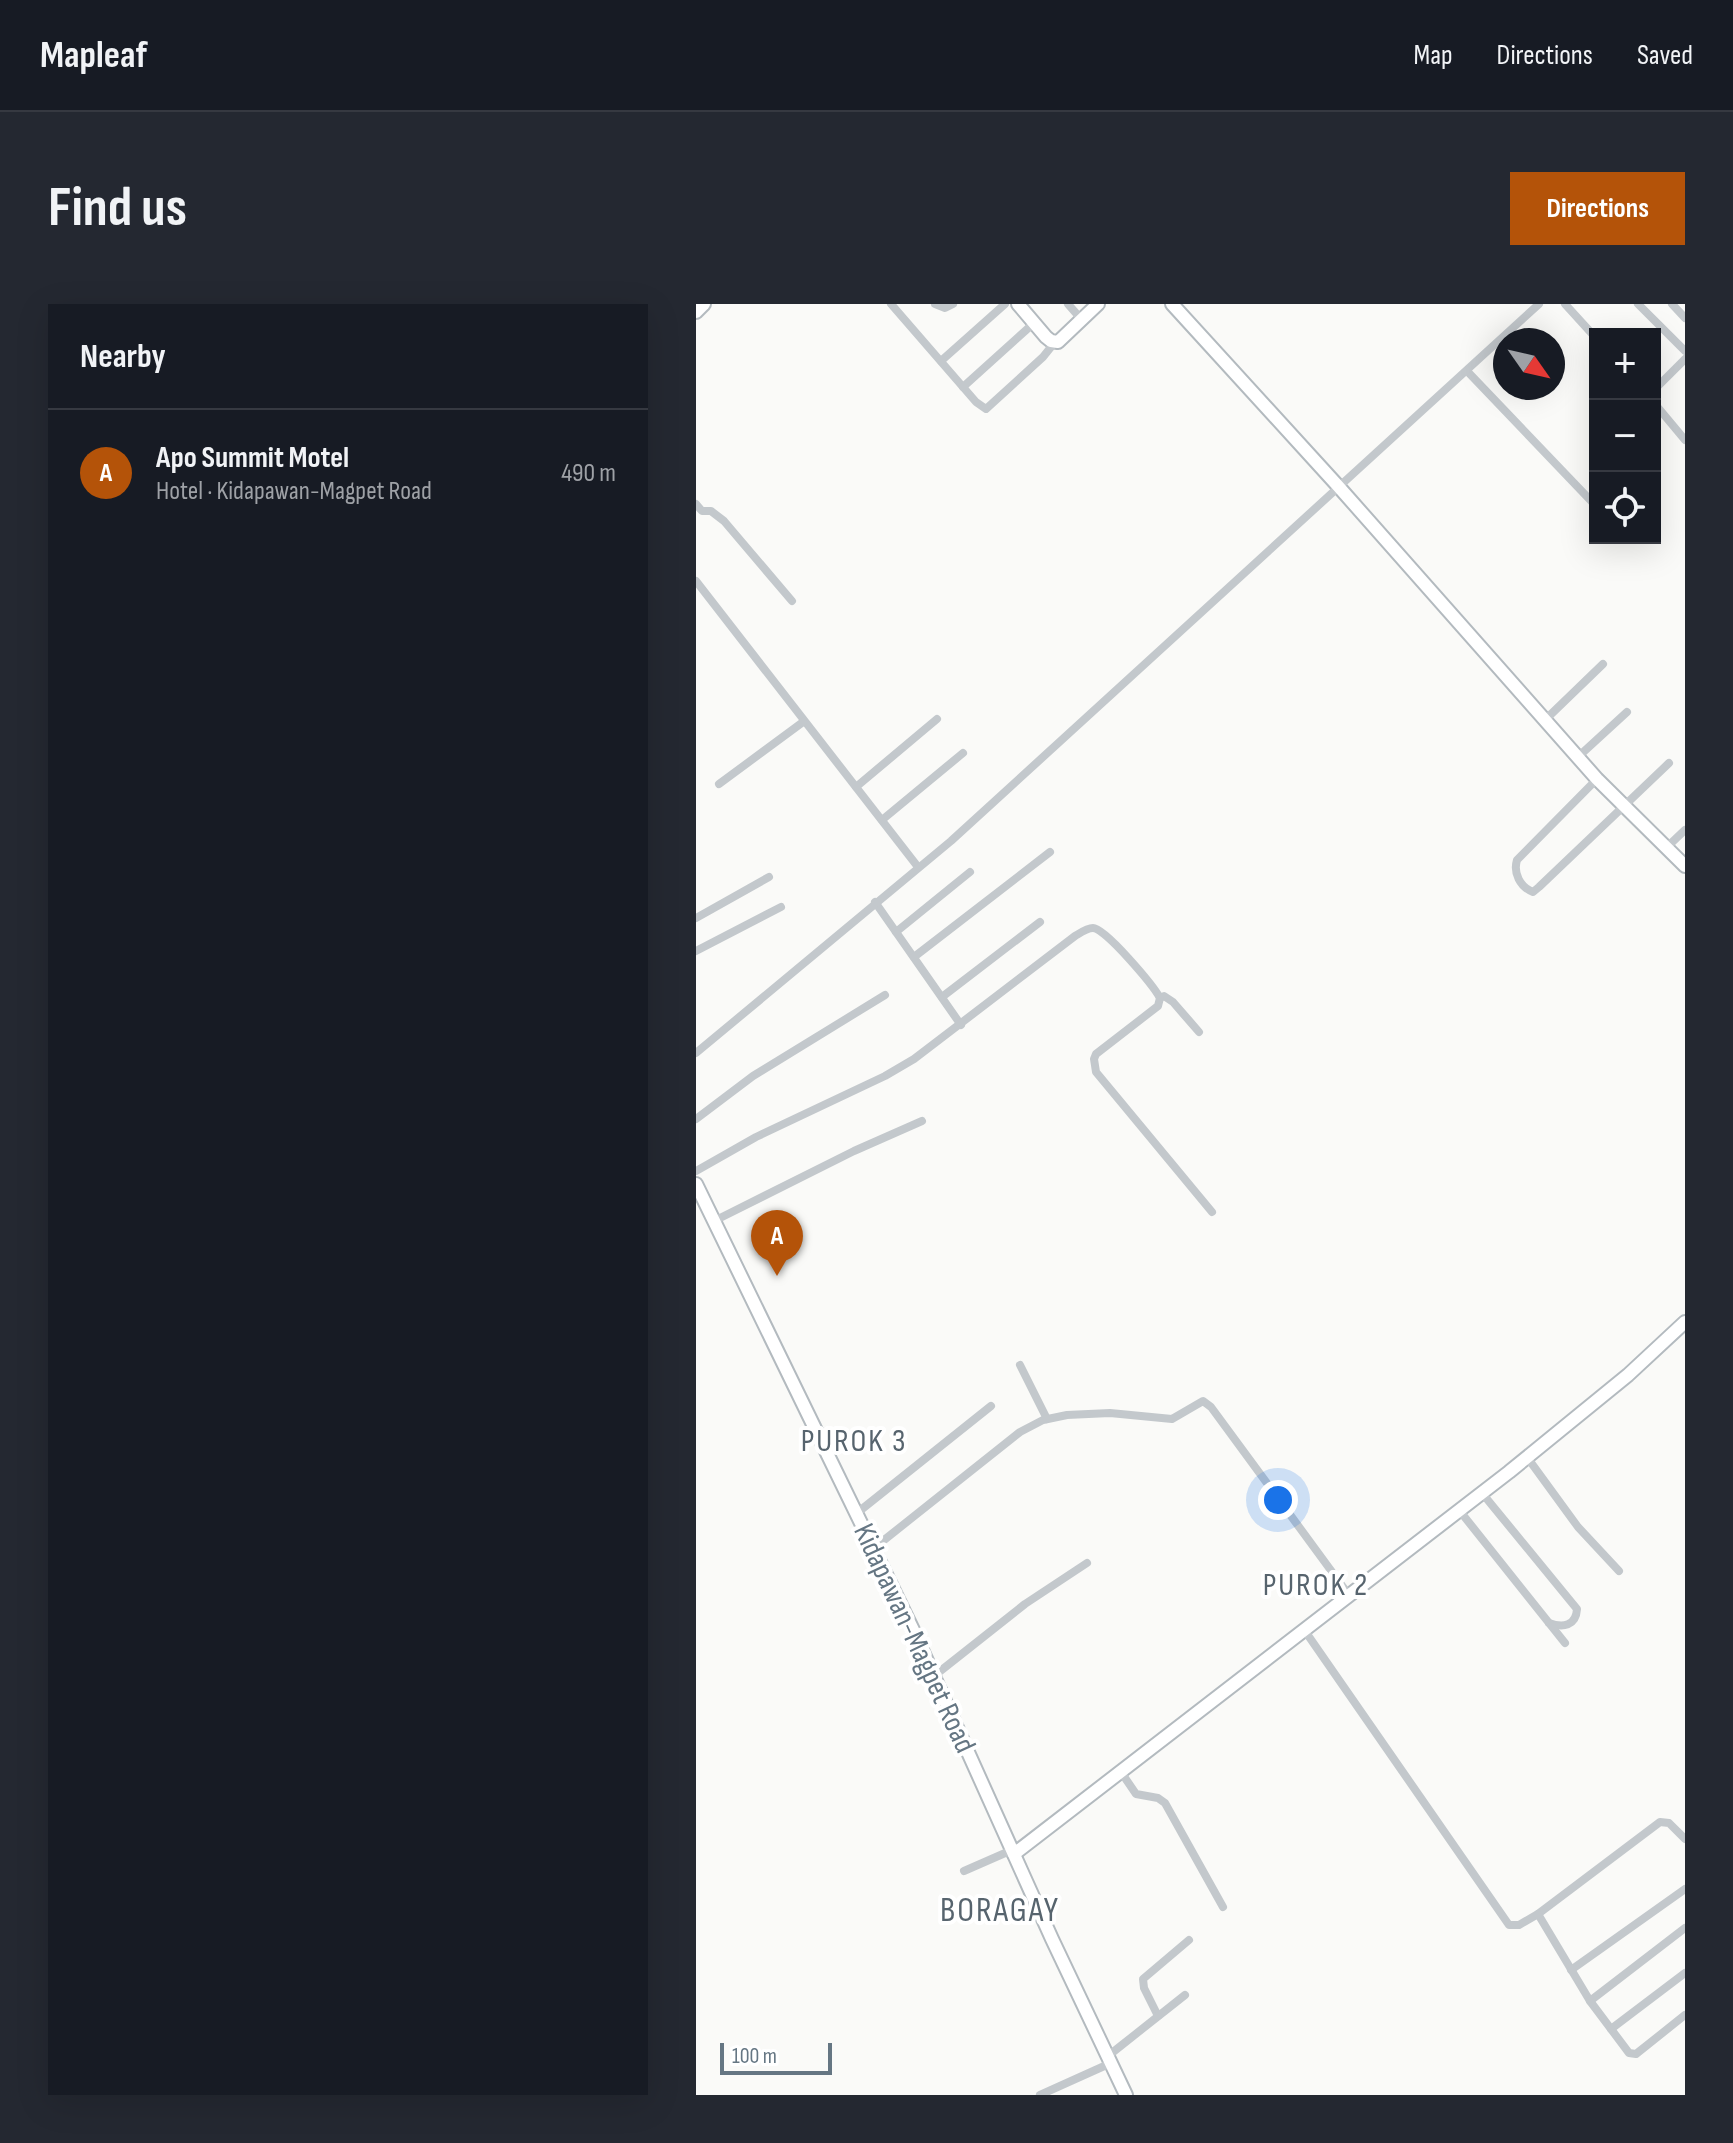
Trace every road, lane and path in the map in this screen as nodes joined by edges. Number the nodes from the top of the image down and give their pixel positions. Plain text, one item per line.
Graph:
1 (704, 304) edge
2 (891, 304) edge
3 (935, 304) edge
4 (953, 304) edge
5 (1005, 304) edge
6 (1018, 304) edge
7 (1068, 304) edge
8 (1098, 304) edge
9 (1172, 304) edge
10 (1539, 304) edge
11 (1565, 304) edge
12 (1638, 304) edge
13 (1672, 304) edge
14 (696, 312) edge
15 (1685, 318) edge
16 (1082, 320) junction
17 (1034, 323) junction
18 (1589, 330) edge
19 (1055, 342) junction
20 (1685, 351) edge
21 (1685, 359) edge
22 (941, 361) junction
23 (1467, 371) junction
24 (1661, 383) edge
25 (963, 387) junction
26 (1661, 411) edge
27 (1685, 440) edge
28 (1338, 486) junction
29 (1589, 499) edge
30 (698, 510) edge
31 (696, 581) edge
32 (792, 601) dead end
33 (1603, 664) dead end
34 (1627, 712) dead end
35 (937, 719) dead end
36 (1545, 720) junction
37 (803, 722) junction
38 (963, 753) dead end
39 (1579, 756) junction
40 (1669, 763) dead end
41 (1597, 779) junction
42 (719, 784) dead end
43 (856, 787) junction
44 (1622, 806) junction
45 (882, 820) junction
46 (1685, 830) edge
47 (1667, 847) junction
48 (1050, 852) dead end
49 (1685, 866) edge
50 (918, 867) junction
51 (970, 872) dead end
52 (769, 877) dead end
53 (875, 902) junction
54 (781, 907) dead end
55 (696, 918) edge
56 (1040, 922) dead end
57 (896, 932) junction
58 (696, 951) edge
59 (914, 957) junction
60 (885, 995) dead end
61 (942, 997) junction
62 (1160, 998) junction
63 (961, 1025) junction
64 (1199, 1032) dead end
65 (696, 1053) edge
66 (696, 1119) edge
67 (922, 1121) dead end
68 (696, 1171) edge
69 (696, 1184) edge
70 (1212, 1212) dead end
71 (714, 1221) junction
72 (1685, 1322) edge
73 (1020, 1365) dead end
74 (991, 1406) dead end
75 (1047, 1419) junction
76 (1527, 1457) junction
77 (1482, 1493) junction
78 (1459, 1510) junction
79 (857, 1513) junction
80 (874, 1548) junction
81 (1087, 1563) dead end
82 (1619, 1571) dead end
83 (1349, 1595) junction
84 (1549, 1623) junction
85 (1305, 1631) junction
86 (1565, 1643) dead end
87 (934, 1676) junction
88 (1121, 1772) junction
89 (1685, 1839) edge
90 (1013, 1852) junction
91 (964, 1871) dead end
92 (1685, 1889) edge
93 (1223, 1907) dead end
94 (1538, 1914) junction
95 (1685, 1928) edge
96 (1189, 1940) dead end
97 (1571, 1970) junction
98 (1685, 1973) edge
99 (1185, 1995) dead end
100 (1590, 2001) junction
101 (1685, 2015) edge
102 (1158, 2016) junction
103 (1611, 2029) junction
104 (1109, 2060) junction
105 (1040, 2095) edge
106 (1126, 2095) edge

1 - 14 street
2 - 22 street
3 - 4 street
5 - 22 street
6 - 17 street
7 - 16 street
8 - 16 street
9 - 28 street
10 - 23 street
11 - 18 street
12 - 20 street
13 - 15 street
16 - 19 street
17 - 19 street
17 - 25 street
19 - 25 street
21 - 24 street
22 - 25 street
23 - 28 street
23 - 29 street
26 - 27 street
28 - 36 street
28 - 50 street
30 - 32 street
31 - 37 street
33 - 36 street
34 - 39 street
35 - 43 street
36 - 39 street
37 - 42 street
37 - 43 street
38 - 45 street
39 - 41 street
40 - 44 street
41 - 44 street
41 - 44 street
43 - 45 street
44 - 47 street
45 - 50 street
46 - 47 street
47 - 49 street
48 - 59 street
50 - 53 street
51 - 57 street
52 - 55 street
53 - 57 street
53 - 65 street
54 - 58 street
56 - 61 street
57 - 59 street
59 - 61 street
60 - 66 street
61 - 63 street
62 - 63 street
62 - 64 street
62 - 70 street
63 - 68 street
67 - 71 street
69 - 71 street, Kidapawan-Magpet Road
71 - 79 street, Kidapawan-Magpet Road
72 - 76 street
73 - 75 street
74 - 79 street
75 - 80 street
75 - 83 street
76 - 77 street
76 - 82 street
77 - 78 street
77 - 84 street
78 - 83 street
78 - 84 street
79 - 80 street, Kidapawan-Magpet Road
80 - 87 street, Kidapawan-Magpet Road
81 - 87 street
83 - 85 street
84 - 86 street
85 - 88 street
85 - 94 street
87 - 90 street, Kidapawan-Magpet Road
88 - 90 street
88 - 93 street
89 - 94 street
90 - 91 street
90 - 104 street, Kidapawan-Magpet Road
92 - 97 street
94 - 97 street
95 - 100 street
96 - 102 street
97 - 100 street
98 - 103 street
99 - 102 street
100 - 103 street
101 - 103 street
102 - 104 street
104 - 105 street
104 - 106 street, Kidapawan-Magpet Road

